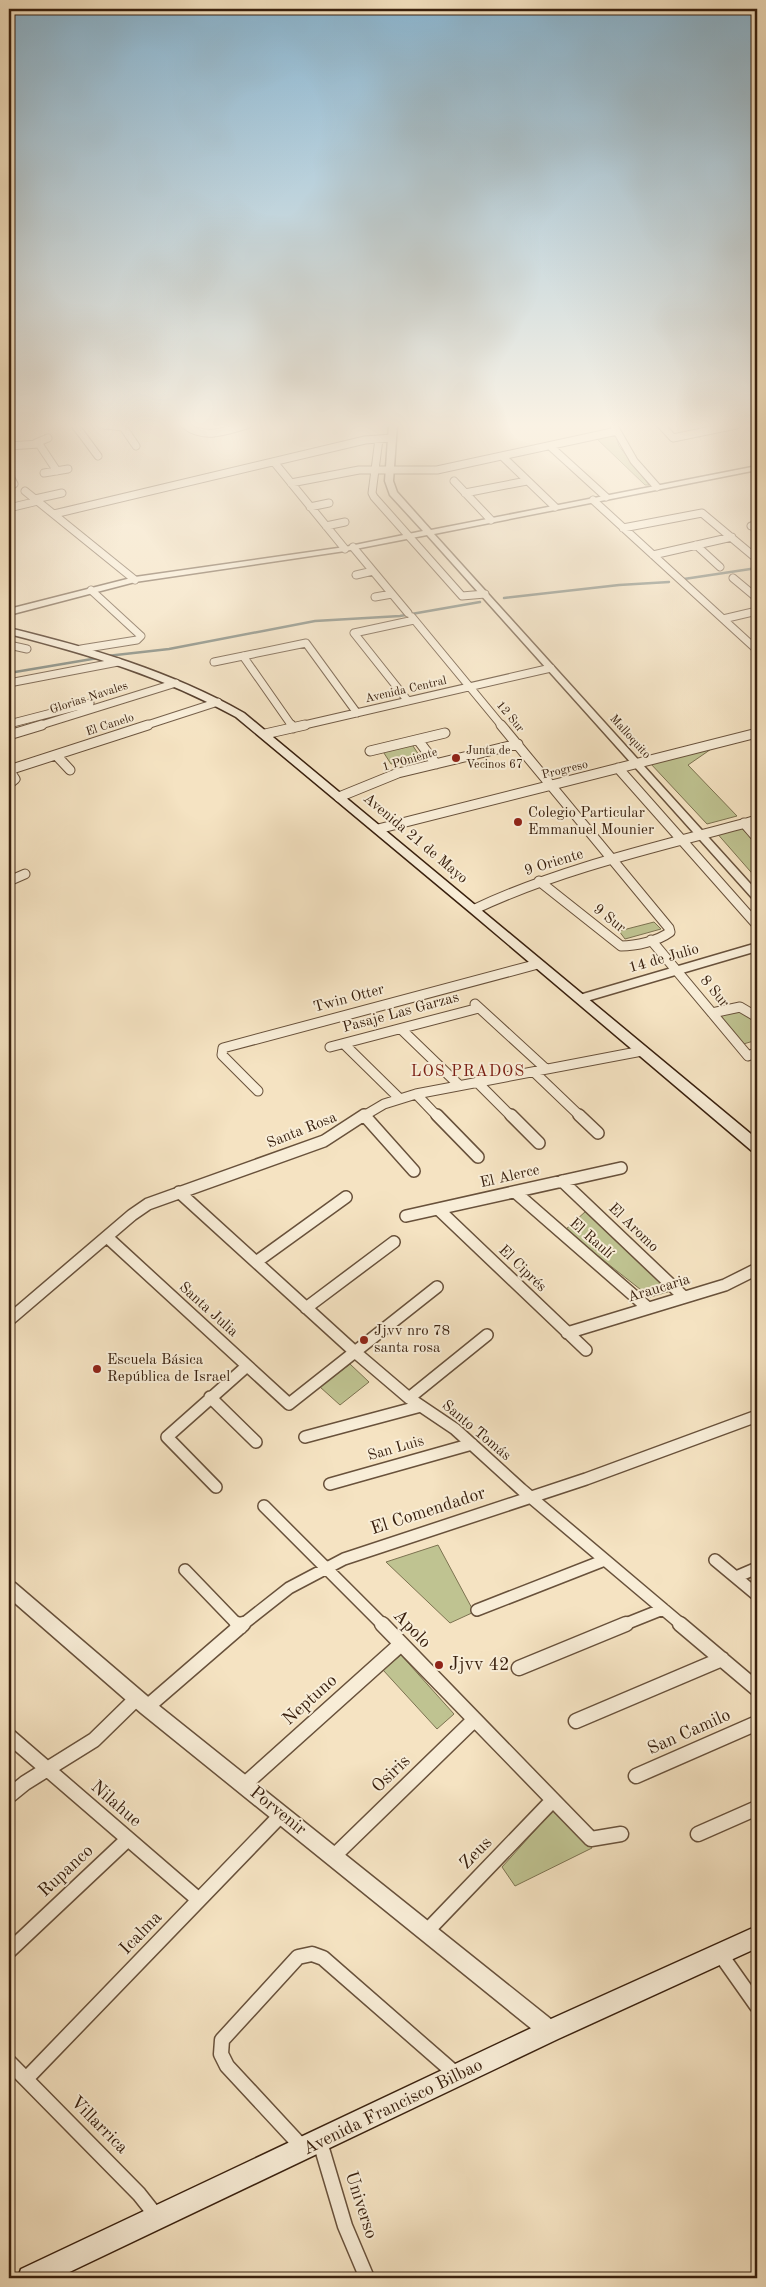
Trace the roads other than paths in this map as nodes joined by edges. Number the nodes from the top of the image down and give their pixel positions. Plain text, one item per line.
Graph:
1 (76, 532) edge
2 (332, 532) edge
3 (403, 532) edge
4 (429, 532) joint
5 (627, 532) edge
6 (726, 532) edge
7 (407, 537) junction
8 (732, 537) junction
9 (696, 545) junction
10 (349, 548) junction
11 (653, 554) junction
12 (757, 559) edge
13 (720, 567) dead end
14 (373, 571) junction
15 (356, 575) dead end
16 (733, 578) dead end
17 (135, 580) junction
18 (91, 590) junction
19 (392, 594) junction
20 (484, 594) junction
21 (375, 597) dead end
22 (757, 598) edge
23 (757, 610) edge
24 (9, 612) edge
25 (412, 617) junction
26 (723, 619) junction
27 (9, 631) edge
28 (9, 645) edge
29 (27, 649) dead end
30 (80, 649) junction
31 (757, 650) edge
32 (243, 656) junction
33 (114, 660) junction
34 (214, 662) dead end
35 (551, 668) junction
36 (9, 683) edge
37 (176, 683) junction
38 (471, 687) junction
39 (118, 701) junction
40 (408, 701) junction
41 (218, 702) junction
42 (357, 713) junction
43 (9, 724) edge
44 (293, 728) junction
45 (445, 733) dead end
46 (757, 733) edge
47 (265, 734) junction
48 (9, 735) edge
49 (418, 740) junction
50 (518, 744) junction
51 (370, 751) dead end
52 (56, 755) junction
53 (637, 763) junction
54 (436, 764) junction
55 (618, 768) junction
56 (9, 770) edge
57 (70, 770) dead end
58 (9, 784) edge
59 (552, 784) junction
60 (339, 797) junction
61 (757, 820) edge
62 (744, 823) junction
63 (378, 829) junction
64 (702, 835) junction
65 (757, 838) edge
66 (682, 841) junction
67 (614, 860) junction
68 (25, 874) dead end
69 (9, 880) edge
70 (539, 881) junction
71 (757, 897) edge
72 (475, 909) junction
73 (757, 925) edge
74 (670, 932) joint
75 (651, 940) junction
76 (757, 947) edge
77 (538, 964) junction
78 (676, 971) junction
79 (580, 999) junction
80 (712, 1013) junction
81 (757, 1017) edge
82 (400, 1029) junction
83 (344, 1044) junction
84 (330, 1047) dead end
85 (642, 1051) junction
86 (757, 1052) edge
87 (546, 1069) junction
88 (534, 1072) junction
89 (477, 1082) junction
90 (459, 1085) junction
91 (258, 1091) dead end
92 (416, 1094) junction
93 (399, 1098) junction
94 (364, 1115) junction
95 (598, 1133) dead end
96 (539, 1143) dead end
97 (757, 1147) edge
98 (478, 1157) dead end
99 (621, 1168) dead end
100 (414, 1171) dead end
101 (562, 1181) junction
102 (179, 1192) junction
103 (515, 1192) junction
104 (346, 1197) dead end
105 (438, 1209) junction
106 (406, 1216) dead end
107 (107, 1237) junction
108 (394, 1242) dead end
109 (256, 1262) junction
110 (757, 1269) edge
111 (437, 1288) dead end
112 (684, 1297) junction
113 (306, 1308) junction
114 (648, 1308) junction
115 (9, 1320) edge
116 (568, 1333) junction
117 (487, 1335) dead end
118 (586, 1350) dead end
119 (355, 1352) junction
120 (248, 1366) junction
121 (210, 1397) junction
122 (409, 1398) junction
123 (421, 1406) junction
124 (757, 1416) edge
125 (305, 1437) dead end
126 (256, 1442) dead end
127 (472, 1444) junction
128 (330, 1484) dead end
129 (216, 1487) dead end
130 (531, 1497) junction
131 (264, 1506) dead end
132 (605, 1560) junction
133 (714, 1560) dead end
134 (325, 1567) junction
135 (757, 1568) edge
136 (185, 1570) dead end
137 (736, 1578) junction
138 (9, 1588) edge
139 (757, 1595) edge
140 (663, 1609) junction
141 (477, 1610) dead end
142 (240, 1627) junction
143 (401, 1644) junction
144 (722, 1659) junction
145 (519, 1668) dead end
146 (757, 1689) edge
147 (142, 1702) junction
148 (474, 1720) junction
149 (576, 1721) dead end
150 (757, 1723) edge
151 (9, 1736) edge
152 (47, 1769) junction
153 (636, 1776) dead end
154 (244, 1784) junction
155 (9, 1796) edge
156 (553, 1800) junction
157 (757, 1808) edge
158 (282, 1814) junction
159 (621, 1834) dead end
160 (698, 1834) dead end
161 (128, 1839) junction
162 (334, 1856) junction
163 (198, 1900) junction
164 (427, 1931) junction
165 (757, 1937) edge
166 (9, 1951) edge
167 (721, 1955) junction
168 (757, 2006) edge
169 (550, 2032) junction
170 (9, 2062) edge
171 (458, 2076) junction
172 (26, 2079) junction
173 (312, 2146) junction
174 (158, 2218) junction
175 (30, 2278) edge
176 (367, 2278) edge

1 - 17 street
2 - 10 street, 12 Sur
3 - 7 street
4 - 7 street
4 - 20 street, Malloquito
5 - 11 street
6 - 8 street
7 - 10 street
7 - 20 street
8 - 9 street
8 - 12 street
9 - 11 street
9 - 13 street
10 - 14 street, 12 Sur
10 - 17 street
11 - 26 street
14 - 15 street
14 - 19 street, 12 Sur
16 - 22 street
17 - 18 street
18 - 24 street
18 - 30 street
19 - 21 street
19 - 25 street, 12 Sur
20 - 35 street, Malloquito
23 - 26 street
25 - 38 street, 12 Sur
25 - 40 street
26 - 31 street
27 - 30 main road, Avenida 21 de Mayo
28 - 29 street
30 - 33 main road, Avenida 21 de Mayo
32 - 34 street
32 - 42 street
32 - 44 street
33 - 36 street
33 - 37 main road, Avenida 21 de Mayo
35 - 38 street, Avenida Central
35 - 53 street, Malloquito
37 - 39 street, Glorias Navales
37 - 41 main road, Avenida 21 de Mayo
38 - 40 street, Avenida Central
38 - 50 street, 12 Sur
39 - 43 street
39 - 48 street, Glorias Navales
40 - 42 street, Avenida Central
41 - 47 main road, Avenida 21 de Mayo
41 - 52 street, El Canelo
42 - 44 street, Avenida Central
44 - 47 street, Avenida Central
45 - 49 street
46 - 53 street, Progreso
47 - 60 main road, Avenida 21 de Mayo
49 - 51 street
49 - 54 street
50 - 54 street, 1 P0niente
50 - 59 street, 12 Sur
52 - 56 street, El Canelo
52 - 57 street
53 - 55 street, Progreso
53 - 64 street, Malloquito
54 - 60 street, 1 P0niente
55 - 59 street, Progreso
55 - 66 street
56 - 58 street
59 - 63 street, Progreso
59 - 67 street, 12 Sur
60 - 63 main road, Avenida 21 de Mayo
61 - 62 street, 9 Oriente
62 - 64 street, 9 Oriente
62 - 65 street
63 - 72 main road, Avenida 21 de Mayo
64 - 66 street, 9 Oriente
64 - 71 street, Malloquito
66 - 67 street, 9 Oriente
66 - 73 street
67 - 70 street, 9 Oriente
67 - 74 street, 12 Sur
68 - 69 street
70 - 72 street, 9 Oriente
70 - 75 street, 9 Sur
72 - 77 main road, Avenida 21 de Mayo
74 - 75 street, 9 Sur
75 - 78 street, 8 Sur
76 - 78 street, 14 de Julio
77 - 79 main road, Avenida 21 de Mayo
77 - 91 street, Twin Otter
78 - 79 street, 14 de Julio
78 - 80 street, 8 Sur
79 - 85 main road, Avenida 21 de Mayo
80 - 81 street
80 - 86 street, 8 Sur
82 - 83 street, Pasaje Las Garzas
82 - 87 street, Pasaje Las Garzas
82 - 90 street
83 - 84 street, Pasaje Las Garzas
83 - 93 street
85 - 87 street, Santa Rosa
85 - 97 main road, Avenida 21 de Mayo
87 - 88 street, Santa Rosa
88 - 89 street, Santa Rosa
88 - 95 street
89 - 90 street, Santa Rosa
89 - 96 street
90 - 92 street, Santa Rosa
92 - 93 street, Santa Rosa
92 - 98 street
93 - 94 street, Santa Rosa
94 - 100 street
94 - 102 street, Santa Rosa
99 - 101 street, El Alerce
101 - 103 street, El Alerce
101 - 112 street, El Aromo
102 - 107 street, Santa Rosa
102 - 109 street, Santo Tomás
103 - 105 street, El Alerce
103 - 114 street, El Raulí
104 - 109 street
105 - 106 street, El Alerce
105 - 116 street, El Ciprés
107 - 115 street, Santa Rosa
107 - 120 street, Santa Julia
108 - 113 street
109 - 113 street, Santo Tomás
110 - 112 street, Araucaria
111 - 119 street
112 - 114 street, Araucaria
113 - 119 street, Santo Tomás
114 - 116 street, Araucaria
116 - 118 street, El Ciprés
117 - 122 street
119 - 120 street, Santa Julia
119 - 122 street, Santo Tomás
120 - 121 street
121 - 126 street
121 - 129 street
122 - 123 street, Santo Tomás
123 - 125 street
123 - 127 street, Santo Tomás
124 - 130 street, El Comendador
127 - 128 street, San Luis
127 - 130 street, Santo Tomás
130 - 132 street, Santo Tomás
130 - 134 street, El Comendador
131 - 134 street, Apolo
132 - 140 street, Santo Tomás
132 - 141 street
133 - 137 street
134 - 142 street, El Comendador
134 - 143 street, Apolo
135 - 137 street
136 - 142 street
137 - 139 street
138 - 147 street, Porvenir
140 - 144 street, Santo Tomás
140 - 145 street
142 - 147 street, El Comendador
143 - 148 street, Apolo
143 - 154 street, Neptuno
144 - 146 street, Santo Tomás
144 - 149 street
147 - 152 street, El Comendador
147 - 154 street, Porvenir
148 - 156 street, Apolo
148 - 162 street, Osiris
150 - 153 street, San Camilo
151 - 152 street, Nilahue
152 - 155 street, El Comendador
152 - 161 street, Nilahue
154 - 158 street, Porvenir
156 - 159 street, Apolo
156 - 164 street, Zeus
157 - 160 street
158 - 162 street, Porvenir
158 - 163 street, Icalma
161 - 163 street, Nilahue
161 - 166 street, Rupanco
162 - 164 street, Porvenir
163 - 172 street, Icalma
164 - 169 street, Porvenir
165 - 167 main road, Avenida Francisco Bilbao
167 - 168 street
167 - 169 main road, Avenida Francisco Bilbao
169 - 171 main road, Avenida Francisco Bilbao
170 - 172 street, Villarrica
171 - 173 main road, Avenida Francisco Bilbao
171 - 173 street
172 - 174 street, Villarrica
173 - 174 main road, Avenida Francisco Bilbao
173 - 176 street, Universo
174 - 175 main road, Avenida Francisco Bilbao

